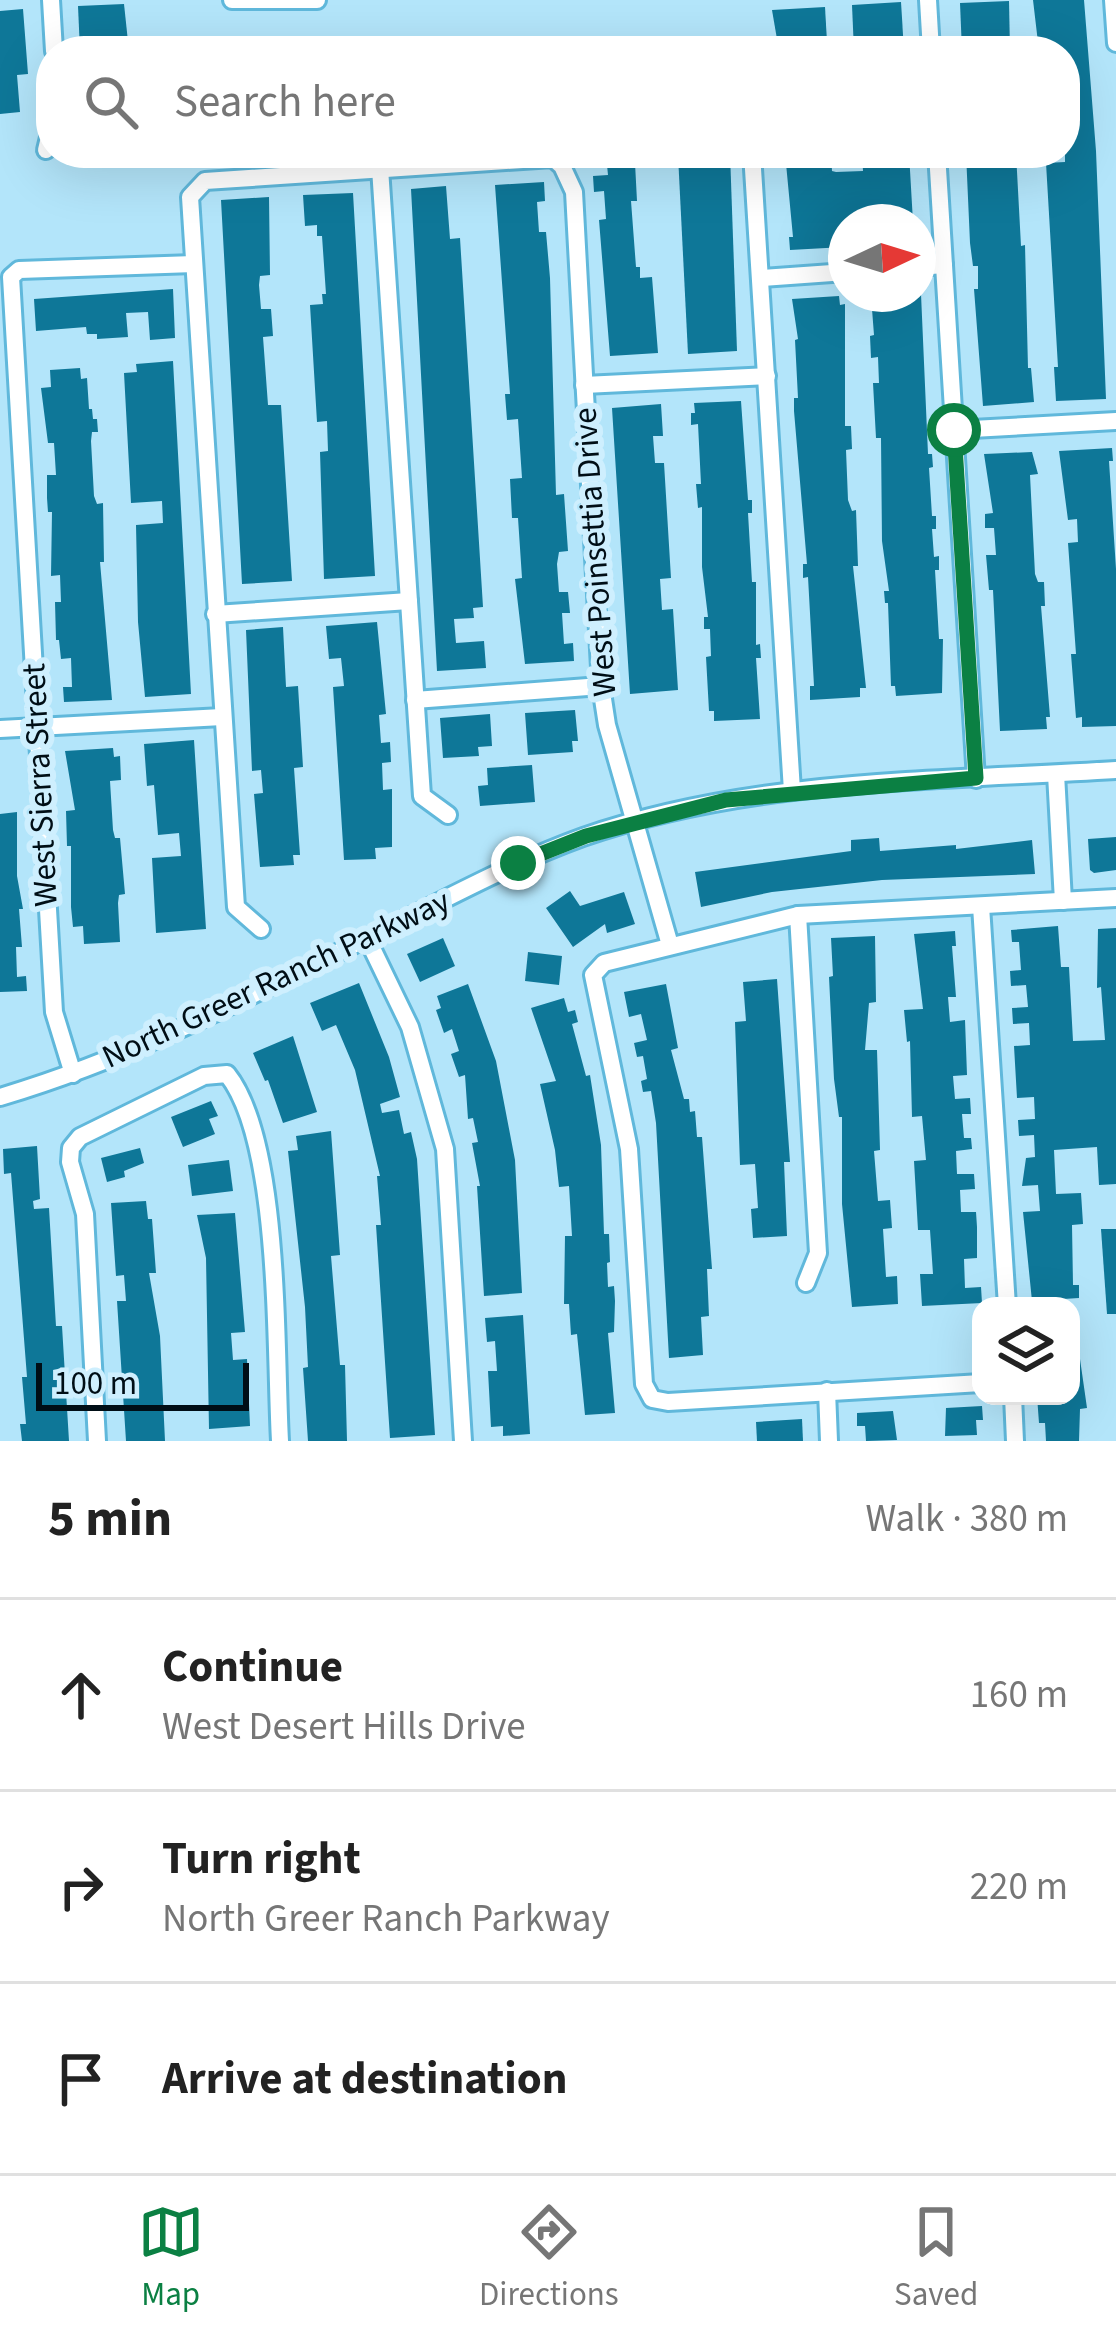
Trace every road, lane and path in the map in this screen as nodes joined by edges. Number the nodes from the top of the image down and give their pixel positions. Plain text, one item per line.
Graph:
1 (51, 0) edge
2 (317, 0) edge
3 (928, 0) edge
4 (1114, 0) edge
5 (232, 2) edge
6 (52, 36) edge
7 (930, 36) edge
8 (1116, 44) edge
9 (380, 168) joint
10 (563, 168) edge
11 (753, 168) edge
12 (938, 168) edge
13 (194, 264) junction
14 (936, 265) edge
15 (944, 265) junction
16 (828, 273) edge
17 (762, 278) junction
18 (767, 376) junction
19 (584, 385) junction
20 (1116, 421) edge
21 (954, 430) junction
22 (409, 601) junction
23 (215, 614) junction
24 (601, 686) junction
25 (415, 700) junction
26 (223, 717) junction
27 (36, 727) junction
28 (0, 729) edge
29 (1116, 770) edge
30 (1056, 774) junction
31 (976, 778) junction
32 (792, 791) junction
33 (448, 815) dead end
34 (634, 822) junction
35 (1116, 898) edge
36 (1063, 901) junction
37 (981, 907) junction
38 (798, 915) junction
39 (261, 929) dead end
40 (367, 938) junction
41 (670, 945) junction
42 (73, 1074) junction
43 (0, 1097) edge
44 (806, 1283) dead end
45 (1006, 1297) edge
46 (972, 1383) edge
47 (826, 1391) junction
48 (1013, 1405) edge
49 (97, 1441) edge
50 (280, 1441) edge
51 (463, 1441) edge
52 (830, 1441) edge
53 (1015, 1441) edge

1 - 6 street
2 - 5 street
3 - 7 street
4 - 8 street
9 - 13 street
9 - 22 street
10 - 19 street, West Poinsettia Drive
11 - 17 street
12 - 15 street
13 - 23 street
13 - 27 street, West Sierra Street
14 - 15 street
15 - 21 street
16 - 17 street
17 - 18 street
18 - 19 street
18 - 32 street
19 - 24 street, West Poinsettia Drive
20 - 21 street
21 - 31 street
22 - 23 street
22 - 25 street
23 - 26 street
24 - 25 street
24 - 34 street, West Poinsettia Drive
25 - 33 street
26 - 27 street
26 - 39 street
27 - 28 street
27 - 42 street, West Sierra Street
29 - 30 street, North Greer Ranch Parkway
30 - 31 street, North Greer Ranch Parkway
30 - 36 street
31 - 32 street, North Greer Ranch Parkway
32 - 34 street, North Greer Ranch Parkway
34 - 40 street, North Greer Ranch Parkway
34 - 41 street, West Poinsettia Drive
35 - 36 street
36 - 37 street
37 - 38 street
37 - 45 street
38 - 41 street
38 - 44 street
40 - 42 street, North Greer Ranch Parkway
40 - 51 street
41 - 47 street
42 - 43 street, North Greer Ranch Parkway
46 - 47 street
47 - 52 street
48 - 53 street
49 - 50 street

